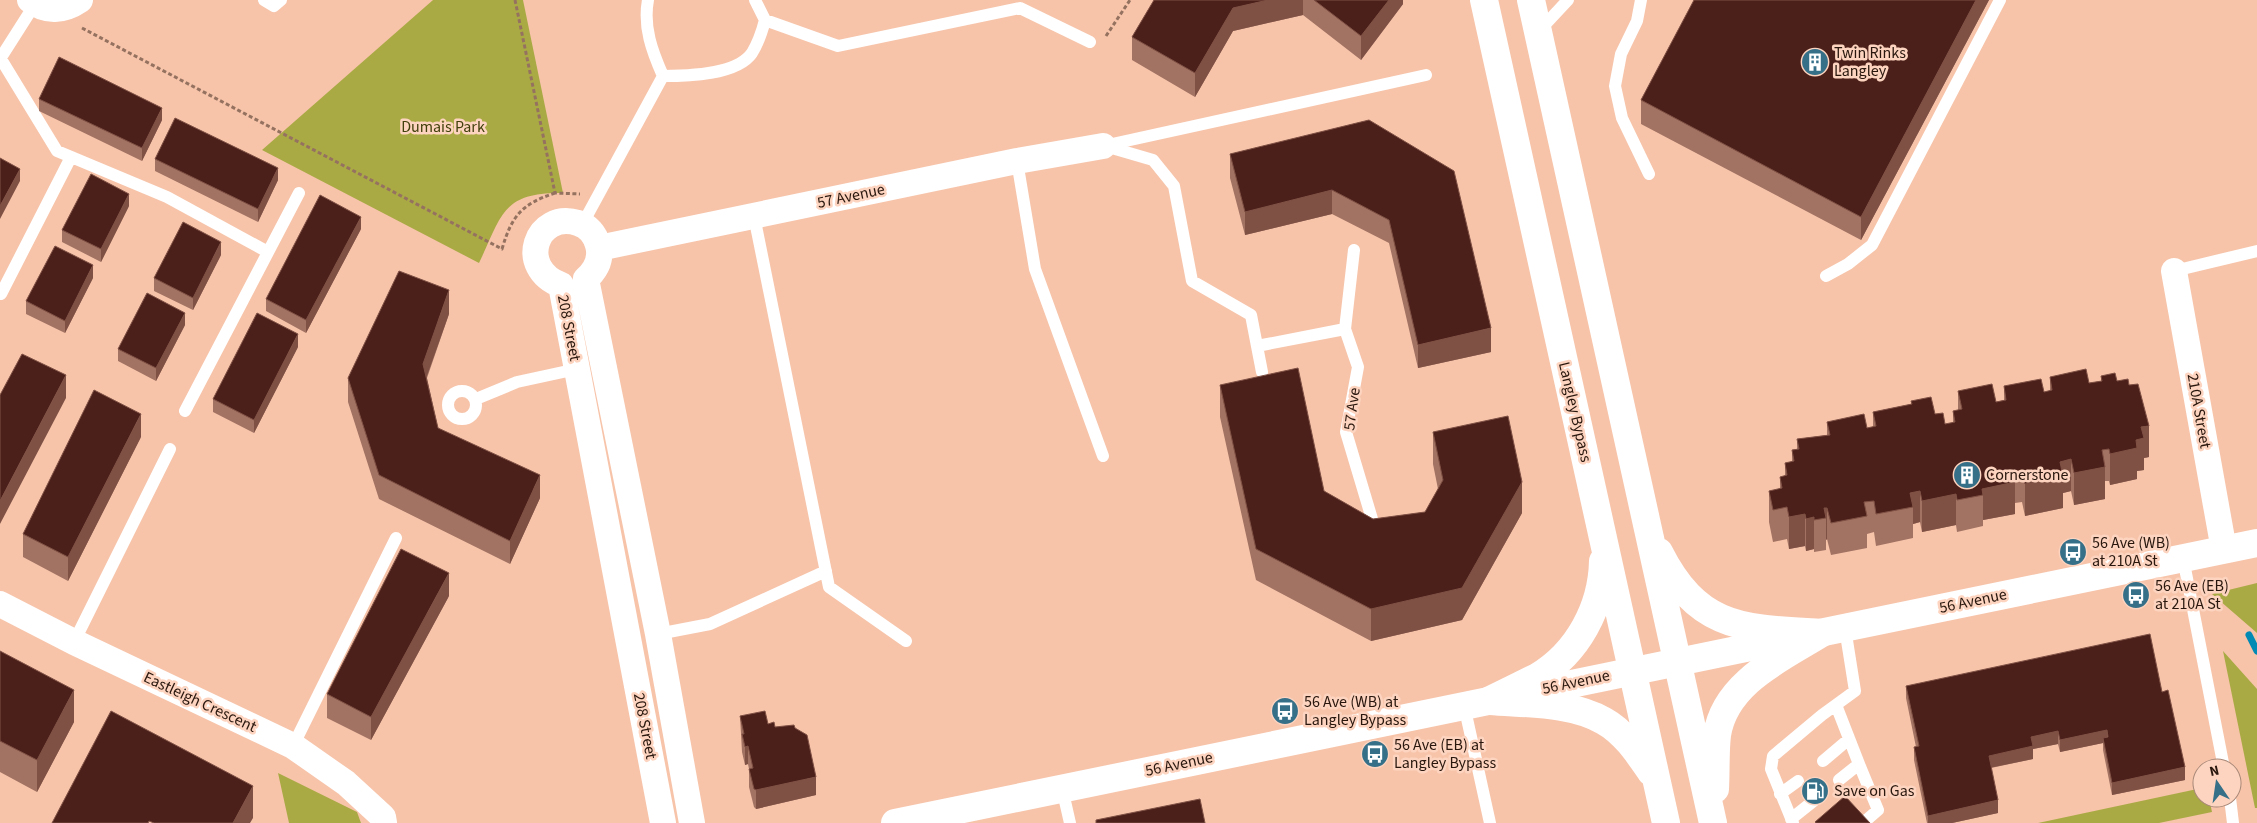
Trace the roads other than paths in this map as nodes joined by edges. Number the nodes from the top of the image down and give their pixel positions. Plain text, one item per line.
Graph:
1 (80, 0) edge
2 (264, 0) edge
3 (281, 0) edge
4 (648, 0) edge
5 (755, 0) edge
6 (1484, 0) edge
7 (1531, 0) edge
8 (1568, 0) edge
9 (1641, 0) edge
10 (2000, 0) edge
11 (33, 2) edge
12 (765, 20) junction
13 (1538, 33) junction
14 (1090, 42) road end
15 (0, 59) edge
16 (1426, 74) dead end
17 (663, 76) junction
18 (1103, 146) junction
19 (71, 157) junction
20 (1017, 161) junction
21 (1649, 174) dead end
22 (298, 193) dead end
23 (754, 216) junction
24 (582, 224) junction
25 (599, 248) junction
26 (1354, 250) dead end
27 (2257, 251) edge
28 (268, 252) junction
29 (2174, 272) joint
30 (1826, 276) dead end
31 (1, 294) dead end
32 (1345, 329) junction
33 (1257, 346) junction
34 (577, 369) junction
35 (1262, 372) dead end
36 (476, 399) dead end
37 (185, 411) dead end
38 (170, 449) dead end
39 (1103, 456) dead end
40 (1372, 519) edge
41 (1647, 528) junction
42 (1604, 536) junction
43 (396, 538) dead end
44 (2257, 543) edge
45 (2224, 550) junction
46 (2183, 558) junction
47 (826, 571) junction
48 (0, 604) edge
49 (1833, 630) junction
50 (658, 634) junction
51 (906, 641) dead end
52 (74, 642) junction
53 (1676, 662) junction
54 (1633, 671) junction
55 (1476, 703) junction
56 (1836, 704) junction
57 (1849, 739) junction
58 (294, 746) junction
59 (2222, 758) edge
60 (1823, 761) dead end
61 (1859, 764) junction
62 (1657, 779) junction
63 (1839, 780) dead end
64 (1798, 781) dead end
65 (1062, 788) junction
66 (1780, 794) junction
67 (1816, 799) dead end
68 (2231, 808) edge
69 (1792, 821) edge
70 (384, 823) edge
71 (663, 823) edge
72 (692, 823) edge
73 (895, 823) edge
74 (1070, 823) edge
75 (1490, 823) edge
76 (1666, 823) edge
77 (1714, 823) edge
78 (1864, 823) edge
79 (2233, 823) edge

1 - 11 street
2 - 3 lane
4 - 17 lane
5 - 12 lane
6 - 42 main road, Langley Bypass
7 - 13 main road
8 - 13 lane
9 - 21 lane
10 - 30 lane
11 - 15 lane
12 - 14 lane
12 - 17 lane
13 - 41 main road
15 - 19 lane
16 - 18 lane
17 - 24 lane
18 - 20 street, 57 Avenue
18 - 33 lane
19 - 28 lane
19 - 31 lane
20 - 23 street, 57 Avenue
20 - 39 lane
22 - 28 lane
23 - 25 street, 57 Avenue
23 - 47 lane
24 - 25 street
24 - 34 street, 208 Street
25 - 50 street, 208 Street
26 - 32 lane, 57 Ave
27 - 29 lane
28 - 37 lane
29 - 45 street, 210A Street
32 - 33 lane
32 - 40 lane, 57 Ave
33 - 35 lane
34 - 36 lane
34 - 71 street, 208 Street
38 - 52 lane
41 - 49 main road
41 - 53 main road
42 - 54 main road, Langley Bypass
42 - 55 main road
43 - 58 lane
44 - 45 main road, 56 Avenue
45 - 46 main road, 56 Avenue
46 - 49 main road, 56 Avenue
46 - 59 lane
47 - 50 lane
47 - 51 lane
48 - 52 street, Eastleigh Crescent
49 - 53 main road, 56 Avenue
49 - 56 lane
49 - 77 main road
50 - 72 street, 208 Street
52 - 58 street, Eastleigh Crescent
53 - 54 main road, 56 Avenue
53 - 77 main road
54 - 55 main road, 56 Avenue
54 - 62 main road, Langley Bypass
55 - 62 main road
55 - 65 main road, 56 Avenue
55 - 75 lane
56 - 57 lane
56 - 66 lane
57 - 60 lane
57 - 61 lane
58 - 70 street, Eastleigh Crescent
61 - 63 lane
61 - 78 lane
62 - 76 main road, Langley Bypass
64 - 66 lane
65 - 73 main road, 56 Avenue
65 - 74 lane
66 - 69 lane
67 - 69 lane
68 - 79 lane

